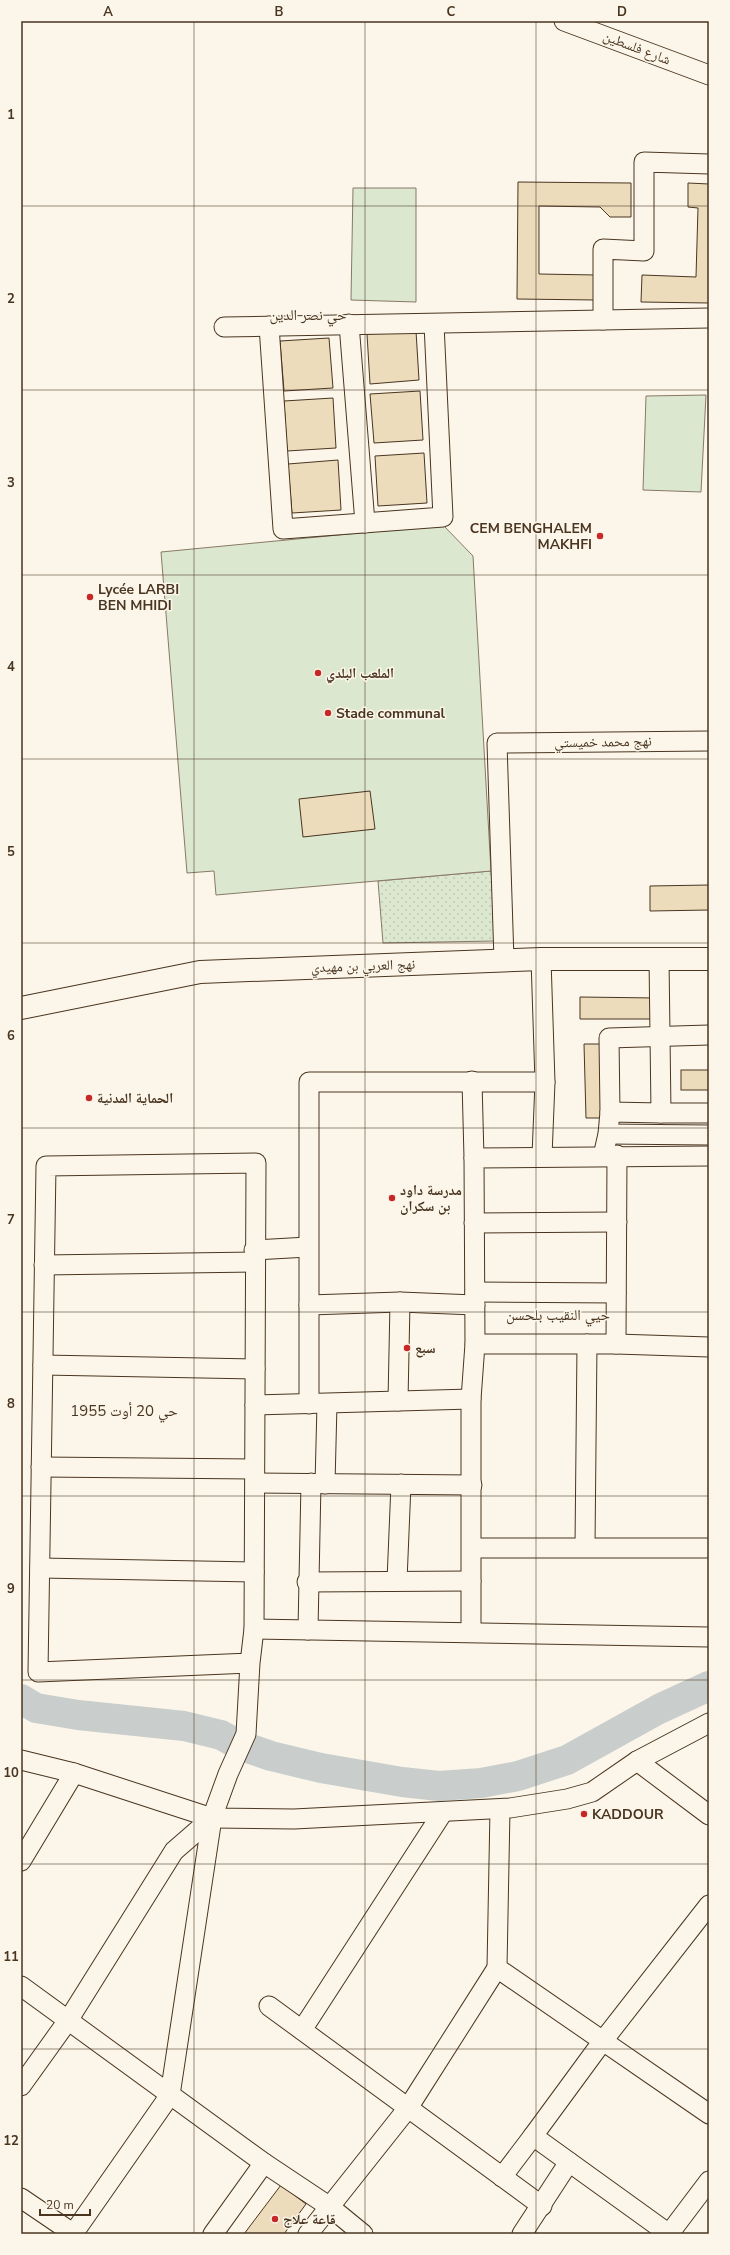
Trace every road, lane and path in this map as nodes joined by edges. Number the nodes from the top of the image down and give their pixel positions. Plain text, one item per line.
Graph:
1 (564, 21) edge
2 (709, 75) edge
3 (709, 164) edge
4 (709, 318) edge
5 (603, 320) junction
6 (349, 324) junction
7 (434, 324) junction
8 (269, 326) junction
9 (224, 327) dead end
10 (365, 523) junction
11 (709, 741) edge
12 (659, 958) junction
13 (541, 959) junction
14 (709, 959) edge
15 (504, 960) junction
16 (21, 1008) edge
17 (709, 1035) edge
18 (661, 1036) junction
19 (472, 1081) junction
20 (545, 1082) junction
21 (610, 1112) junction
22 (709, 1113) edge
23 (662, 1114) junction
24 (608, 1134) junction
25 (709, 1135) edge
26 (542, 1156) junction
27 (610, 1156) junction
28 (709, 1156) edge
29 (474, 1158) junction
30 (474, 1222) junction
31 (617, 1222) junction
32 (308, 1247) junction
33 (255, 1256) junction
34 (44, 1265) junction
35 (616, 1293) junction
36 (475, 1298) junction
37 (400, 1302) junction
38 (310, 1305) junction
39 (475, 1344) junction
40 (587, 1344) junction
41 (616, 1344) junction
42 (709, 1347) edge
43 (43, 1365) junction
44 (255, 1369) junction
45 (471, 1399) junction
46 (398, 1401) junction
47 (318, 1404) junction
48 (255, 1405) junction
49 (41, 1467) junction
50 (255, 1476) junction
51 (318, 1484) junction
52 (401, 1484) junction
53 (472, 1485) junction
54 (585, 1547) junction
55 (472, 1548) junction
56 (709, 1548) edge
57 (40, 1568) junction
58 (254, 1572) junction
59 (397, 1581) junction
60 (471, 1581) junction
61 (308, 1582) junction
62 (254, 1629) junction
63 (308, 1630) junction
64 (471, 1632) junction
65 (709, 1637) edge
66 (250, 1663) junction
67 (709, 1723) edge
68 (21, 1760) edge
69 (637, 1761) junction
70 (74, 1773) junction
71 (500, 1809) junction
72 (443, 1812) junction
73 (709, 1815) edge
74 (212, 1818) junction
75 (21, 1861) edge
76 (709, 1906) edge
77 (497, 1968) junction
78 (21, 1986) edge
79 (269, 2006) dead end
80 (69, 2020) junction
81 (302, 2030) junction
82 (602, 2042) junction
83 (21, 2086) edge
84 (170, 2095) junction
85 (408, 2108) junction
86 (709, 2114) edge
87 (533, 2136) junction
88 (569, 2162) junction
89 (264, 2163) junction
90 (502, 2177) junction
91 (706, 2193) edge
92 (21, 2198) edge
93 (542, 2206) junction
94 (330, 2207) junction
95 (74, 2234) edge
96 (213, 2234) edge
97 (308, 2234) edge
98 (363, 2234) edge
99 (522, 2234) edge
100 (669, 2234) edge

1 - 2 street, شارع فلسطين
3 - 5 street
4 - 5 street
5 - 7 street
6 - 7 street
6 - 8 street
6 - 10 street
7 - 10 street
8 - 9 street
8 - 10 street
11 - 15 street, نهج محمد خميستي
12 - 13 main road, نهج العربي بن مهيدي
12 - 14 main road, نهج العربي بن مهيدي
12 - 18 street
13 - 15 main road, نهج العربي بن مهيدي
13 - 20 street
15 - 16 main road, نهج العربي بن مهيدي
17 - 18 street
18 - 21 street
18 - 23 street
19 - 20 street
19 - 29 street
19 - 32 street
20 - 26 street
21 - 23 street
21 - 24 street
22 - 23 street
24 - 25 street
24 - 27 street
26 - 27 street
26 - 29 street
27 - 28 street
27 - 31 street
29 - 30 street
30 - 31 street
30 - 36 street
31 - 35 street
32 - 33 street
32 - 38 street
33 - 34 street
33 - 34 street
33 - 44 street
34 - 43 street
35 - 36 street
35 - 41 street
36 - 37 street
36 - 39 street
37 - 38 street
37 - 46 street
38 - 47 street
39 - 40 street
39 - 45 street
40 - 41 street
40 - 54 street
41 - 42 street
43 - 44 street
43 - 49 street
44 - 48 street
45 - 46 street
45 - 53 street
46 - 47 street
47 - 48 street
47 - 51 street
48 - 50 street
49 - 50 street
49 - 57 street
50 - 51 street
50 - 58 street
51 - 52 street
51 - 61 street
52 - 53 street
52 - 59 street
53 - 55 street
54 - 55 street
54 - 56 street
55 - 60 street
57 - 58 street
57 - 66 street
58 - 62 street
59 - 60 street
59 - 61 street
60 - 64 street
61 - 63 street
62 - 63 street
62 - 66 street
63 - 64 street
64 - 65 street
66 - 74 street
67 - 69 street
68 - 70 street
69 - 71 street
69 - 73 street
70 - 74 street
70 - 75 street
71 - 72 street
71 - 77 street
72 - 74 street
72 - 81 street
74 - 80 street
74 - 84 street
76 - 82 street
77 - 82 street
77 - 85 street
78 - 80 street
79 - 81 street
80 - 83 street
80 - 84 street
81 - 85 street
82 - 86 street
82 - 87 street
84 - 89 street
84 - 95 street
85 - 90 street
85 - 94 street
87 - 88 street
87 - 90 street
88 - 93 street
88 - 100 street
89 - 94 street
89 - 96 street
90 - 93 street
91 - 100 street
92 - 95 street
93 - 99 street
94 - 97 street
94 - 98 street

